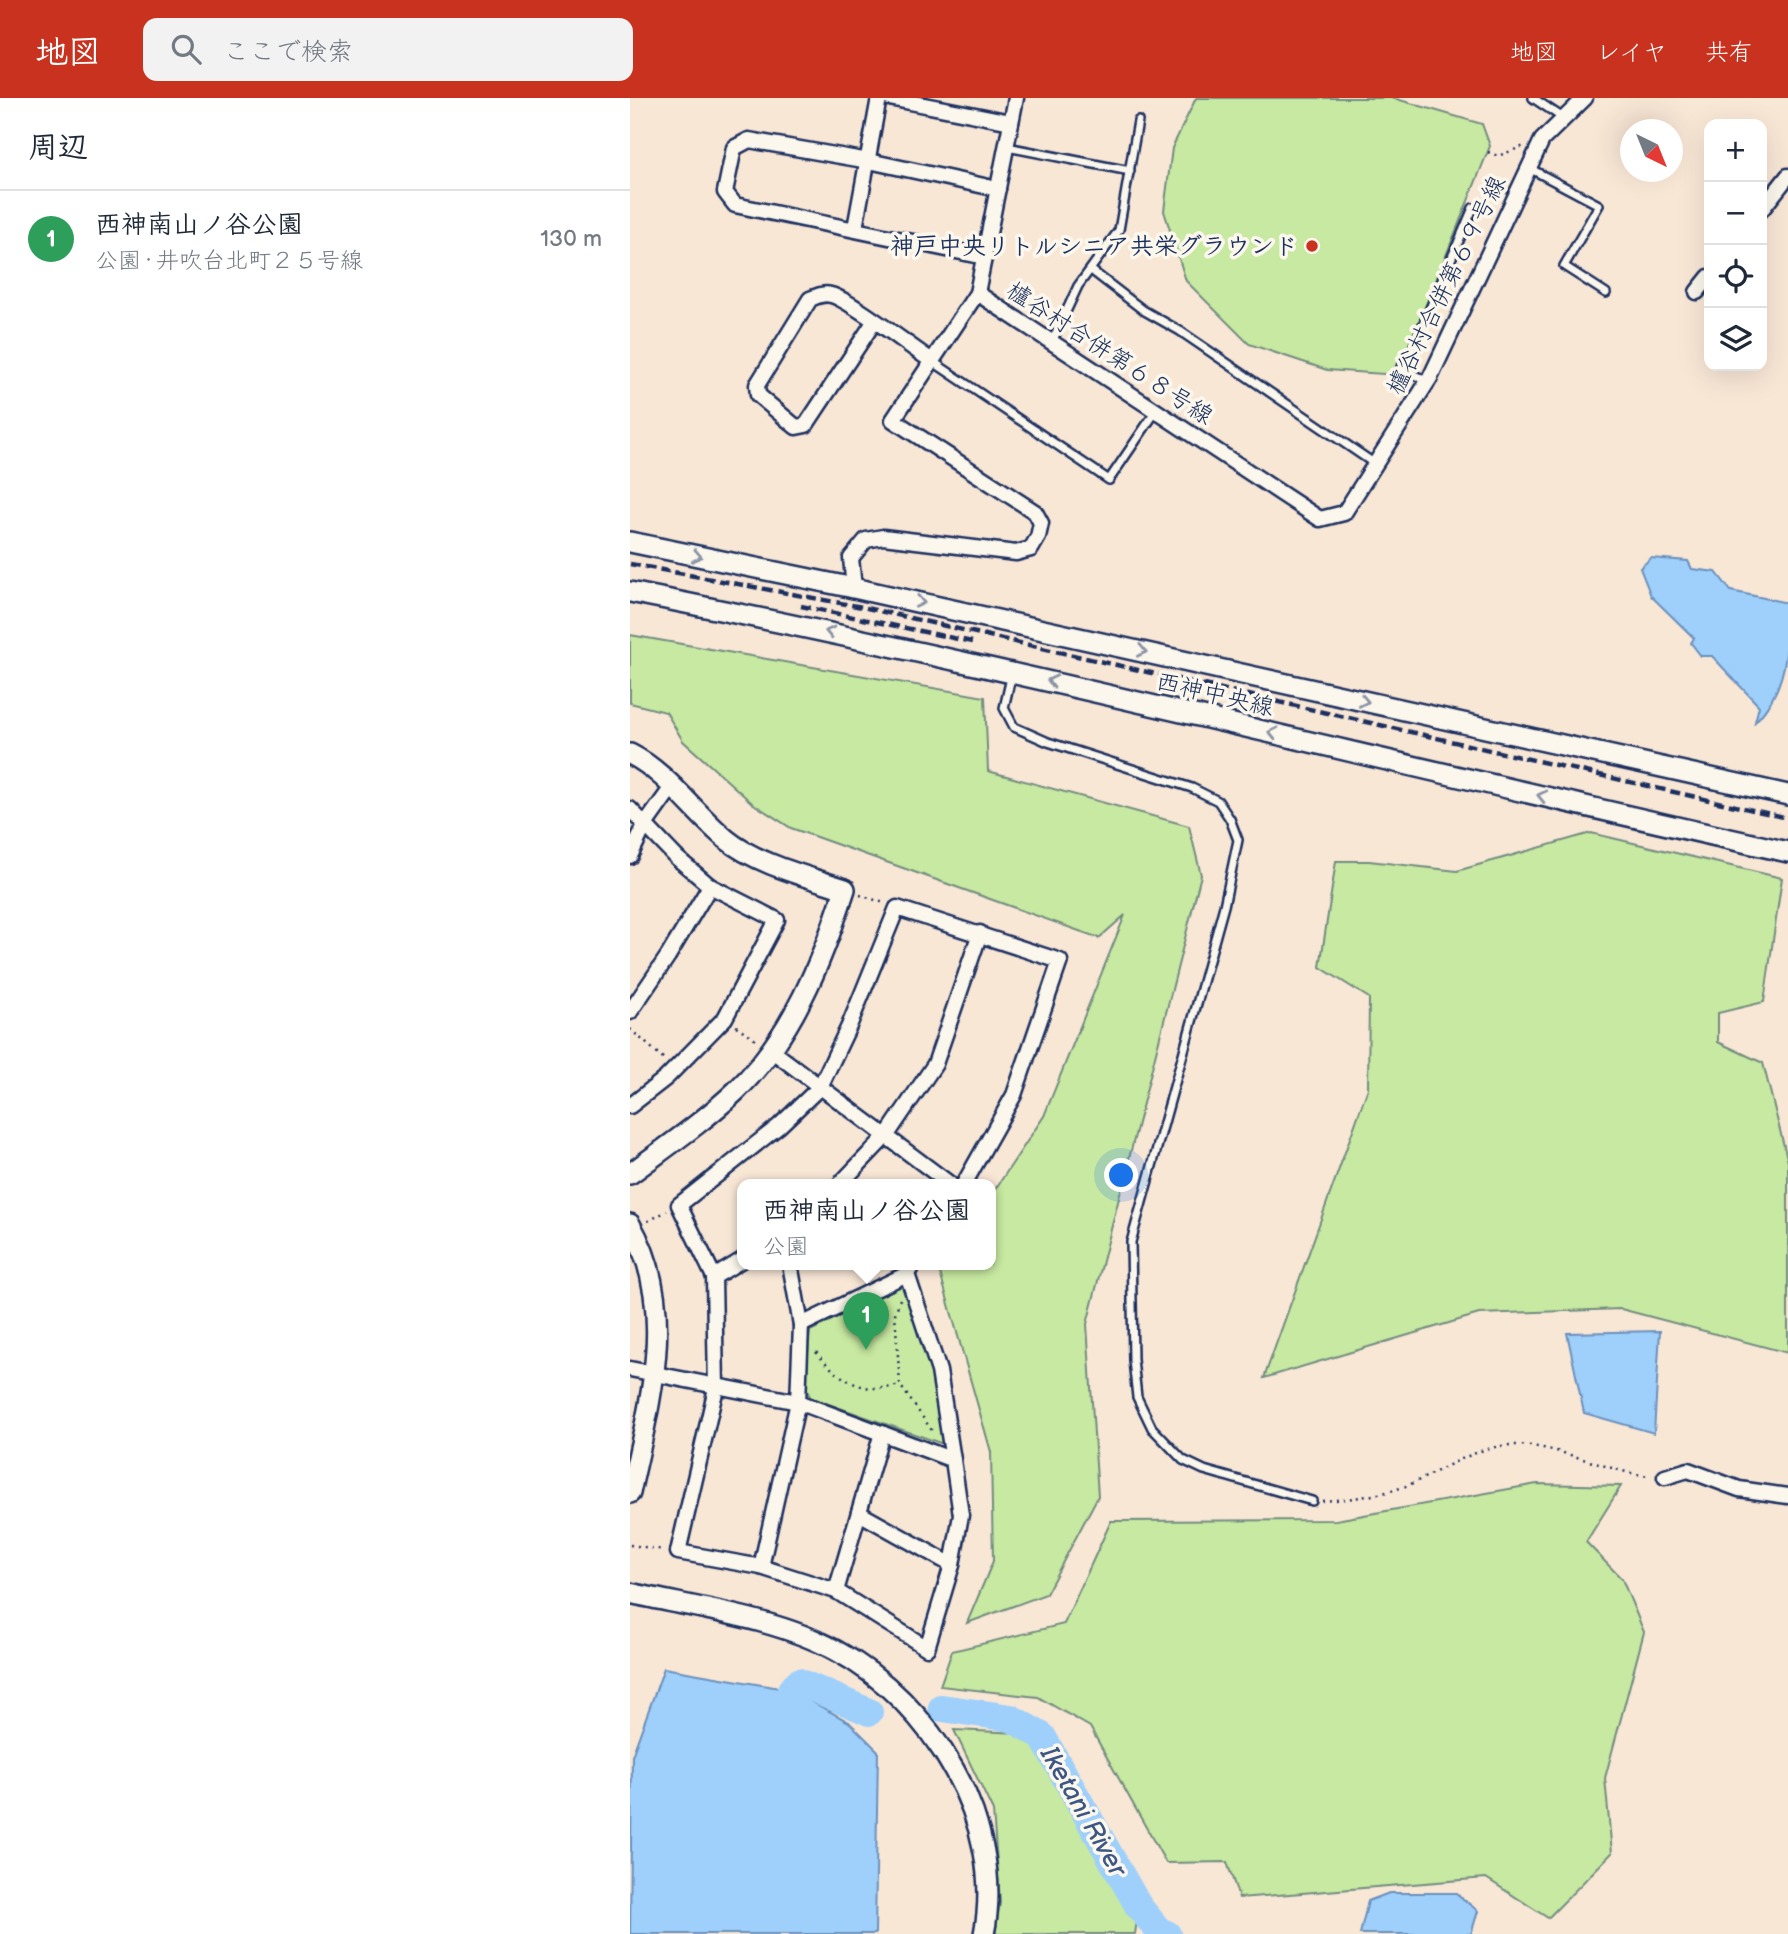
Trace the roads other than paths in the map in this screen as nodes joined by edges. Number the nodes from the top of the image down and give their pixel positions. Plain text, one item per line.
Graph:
1 (879, 98) edge
2 (889, 98) edge
3 (1016, 98) edge
4 (1533, 98) edge
5 (1585, 98) edge
6 (1564, 119) junction
7 (1138, 121) dead end
8 (1012, 122) junction
9 (1007, 147) junction
10 (869, 161) junction
11 (1529, 168) junction
12 (1130, 171) junction
13 (1788, 176) edge
14 (998, 189) junction
15 (1767, 203) edge
16 (1473, 208) dead end
17 (855, 228) junction
18 (985, 257) junction
19 (1091, 270) junction
20 (1704, 283) edge
21 (1697, 292) dead end
22 (977, 293) junction
23 (1606, 293) dead end
24 (874, 322) junction
25 (1052, 342) junction
26 (932, 361) junction
27 (1428, 382) junction
28 (1156, 411) junction
29 (1376, 464) junction
30 (1320, 519) joint
31 (630, 542) edge
32 (854, 588) junction
33 (630, 592) edge
34 (1012, 672) junction
35 (1597, 752) junction
36 (630, 754) edge
37 (672, 786) junction
38 (1788, 786) edge
39 (1788, 795) edge
40 (1587, 806) junction
41 (630, 809) edge
42 (645, 825) junction
43 (1788, 852) edge
44 (630, 856) edge
45 (1788, 860) edge
46 (710, 886) junction
47 (980, 933) junction
48 (630, 1012) edge
49 (771, 1050) junction
50 (820, 1087) junction
51 (630, 1105) edge
52 (887, 1135) junction
53 (630, 1174) edge
54 (845, 1179) edge
55 (944, 1179) edge
56 (967, 1179) edge
57 (631, 1227) edge
58 (737, 1263) edge
59 (791, 1270) edge
60 (908, 1270) edge
61 (910, 1270) edge
62 (714, 1277) junction
63 (802, 1325) junction
64 (630, 1369) edge
65 (655, 1375) junction
66 (716, 1388) junction
67 (798, 1402) junction
68 (882, 1433) junction
69 (953, 1460) junction
70 (1665, 1477) road end
71 (630, 1493) edge
72 (1788, 1496) edge
73 (1312, 1501) road end
74 (859, 1513) junction
75 (952, 1565) junction
76 (761, 1567) junction
77 (836, 1591) junction
78 (630, 1594) edge
79 (984, 1934) edge

1 - 10 street
2 - 8 street
3 - 8 street
4 - 6 lane
5 - 6 street, 櫨谷村合併第６９号線
6 - 11 street, 櫨谷村合併第６９号線
7 - 12 lane
8 - 9 street
9 - 12 lane
9 - 14 street
10 - 14 street
10 - 17 street
10 - 17 street
11 - 23 lane
11 - 27 street, 櫨谷村合併第６９号線
12 - 19 lane
13 - 15 street
14 - 18 street
16 - 27 lane
17 - 18 street
18 - 22 street
19 - 25 lane
19 - 29 lane
20 - 21 street
22 - 25 street, 櫨谷村合併第６８号線
22 - 26 street, 櫨谷村合併第６８号線
24 - 24 street
24 - 26 street
25 - 28 street, 櫨谷村合併第６８号線
26 - 28 lane
26 - 32 street, 櫨谷村合併第６８号線
27 - 29 street, 櫨谷村合併第６９号線
28 - 30 street, 櫨谷村合併第６８号線
29 - 30 street, 櫨谷村合併第６９号線
31 -> 32 street, 西神中央線
32 -> 35 street, 西神中央線
34 -> 33 street, 西神中央線
40 -> 34 street, 西神中央線
34 - 73 lane
35 - 38 street
35 - 39 street, 西神中央線
36 - 37 street
37 - 42 street
37 - 49 street
40 - 43 street, 西神中央線
40 - 45 street
41 - 42 street
42 - 44 street
42 - 46 street
46 - 48 street
46 - 51 street
47 - 50 street
47 - 52 street
47 - 56 street
49 - 50 street
49 - 53 street
50 - 52 street
50 - 62 street
52 - 54 street
52 - 55 street
57 - 65 street
58 - 62 street
59 - 63 street
60 - 63 street
61 - 69 street
62 - 66 street
63 - 67 street
64 - 65 street
65 - 66 street
65 - 71 street
66 - 67 street
66 - 76 street
67 - 68 street
67 - 76 street
68 - 69 street
68 - 74 street
69 - 75 street
70 - 72 street
74 - 75 street
74 - 77 street
75 - 77 street
76 - 77 street
78 - 79 street

